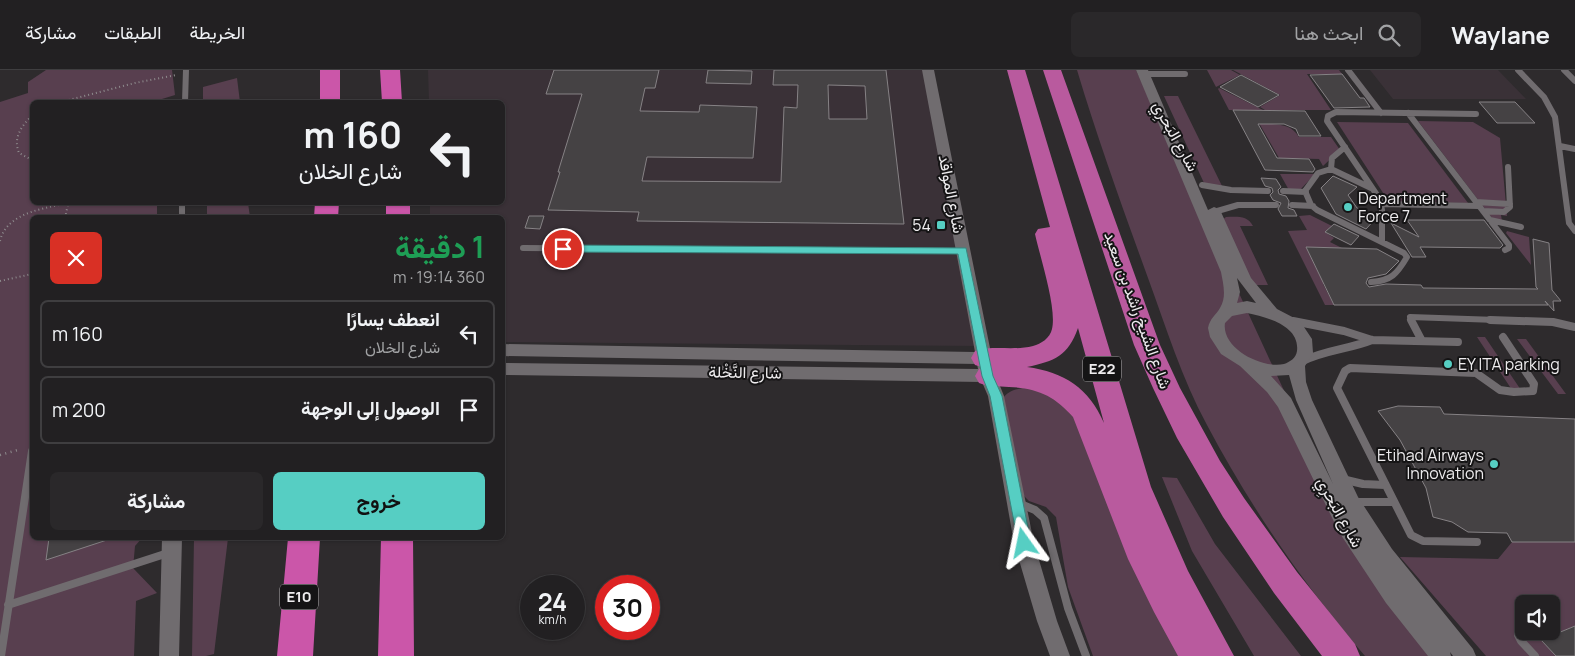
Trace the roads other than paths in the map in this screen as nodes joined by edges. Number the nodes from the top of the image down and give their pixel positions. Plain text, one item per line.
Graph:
1 (330, 70) edge
2 (390, 70) edge
3 (928, 70) edge
4 (1016, 70) edge
5 (1052, 70) edge
6 (1066, 70) edge
7 (1348, 70) edge
8 (1518, 70) edge
9 (1564, 70) edge
10 (186, 72) edge
11 (1143, 72) edge
12 (1185, 74) dead end
13 (1575, 81) edge
14 (1151, 91) junction
15 (185, 100) edge
16 (330, 100) edge
17 (392, 100) edge
18 (1381, 113) junction
19 (1408, 113) junction
20 (1476, 114) dead end
21 (1560, 146) junction
22 (1345, 147) junction
23 (1575, 149) edge
24 (1045, 167) junction
25 (1508, 167) dead end
26 (1331, 169) junction
27 (1202, 185) junction
28 (1373, 189) junction
29 (1268, 191) dead end
30 (1284, 191) dead end
31 (1095, 192) junction
32 (1306, 192) junction
33 (1381, 204) junction
34 (1510, 204) junction
35 (1276, 205) dead end
36 (1292, 205) dead end
37 (1313, 206) junction
38 (1479, 206) junction
39 (1214, 212) junction
40 (1490, 220) junction
41 (1520, 227) dead end
42 (1575, 231) edge
43 (1382, 242) junction
44 (523, 248) dead end
45 (1505, 250) dead end
46 (963, 251) junction
47 (1371, 282) dead end
48 (1227, 311) junction
49 (1278, 315) junction
50 (1575, 327) edge
51 (1503, 337) dead end
52 (1372, 340) junction
53 (1422, 341) junction
54 (1458, 342) dead end
55 (505, 350) edge
56 (1300, 363) junction
57 (1248, 364) junction
58 (986, 367) junction
59 (505, 369) edge
60 (28, 449) edge
61 (1340, 478) junction
62 (1385, 485) junction
63 (1016, 502) junction
64 (1351, 502) junction
65 (1393, 502) junction
66 (304, 540) edge
67 (397, 540) edge
68 (1477, 542) dead end
69 (172, 545) edge
70 (8, 605) junction
71 (1522, 640) edge
72 (0, 656) edge
73 (169, 656) edge
74 (295, 656) edge
75 (396, 656) edge
76 (1050, 656) edge
77 (1060, 656) edge
78 (1086, 656) edge
79 (1197, 656) edge
80 (1217, 656) edge
81 (1343, 656) edge
82 (1441, 656) edge
83 (1466, 656) edge
84 (1535, 656) edge

1 - 16 highway
2 - 17 highway
3 - 46 street, شارع المواقد
4 - 24 highway, E22
5 - 31 highway, شارع الشيخ راشد بن سعيد
6 - 31 highway
7 - 18 lane
8 - 21 lane
9 - 13 lane
10 - 15 lane
11 - 12 lane
11 - 14 street, شارع البَحرِي
14 - 27 street, شارع البَحرِي
14 - 48 street, شارع البَحرِي
18 - 19 lane
18 - 22 lane
19 - 20 lane
19 - 38 lane
21 - 23 lane
21 - 42 lane
22 - 26 lane
22 - 28 lane
24 - 58 highway
24 - 80 highway, E22
25 - 34 lane
26 - 28 lane
26 - 32 lane
27 - 29 lane
27 - 39 street, شارع البَحرِي
28 - 33 lane
30 - 32 lane
31 - 81 highway, شارع الشيخ راشد بن سعيد
32 - 37 lane
33 - 38 lane
33 - 43 lane
34 - 38 lane
34 - 38 lane
35 - 39 lane
36 - 37 lane
37 - 43 lane
38 - 40 lane
39 - 49 street, شارع البَحرِي
40 - 41 lane
40 - 45 lane
43 - 47 lane
44 - 46 lane
46 - 58 street, شارع المواقد
48 - 49 street
48 - 57 street
49 - 52 lane
49 - 56 street
50 - 53 lane
51 - 62 lane
52 - 53 lane
52 - 56 lane
53 - 54 lane
55 - 58 street, شارع النَّخْلة
56 - 57 street
56 - 61 street, شارع البَحرِي
57 - 82 street, شارع البَحرِي
58 - 59 street, شارع النَّخْلة
58 - 63 street, شارع المواقد
58 - 76 street, شارع المواقد
58 - 79 highway
60 - 70 lane
61 - 62 lane
61 - 64 street, شارع البَحرِي
62 - 65 lane
63 - 77 street, شارع المواقد
63 - 78 lane
64 - 65 lane
64 - 83 street, شارع البَحرِي
65 - 68 lane
66 - 74 highway, E10
67 - 75 highway
69 - 70 lane
69 - 73 street
70 - 72 lane
71 - 84 lane

